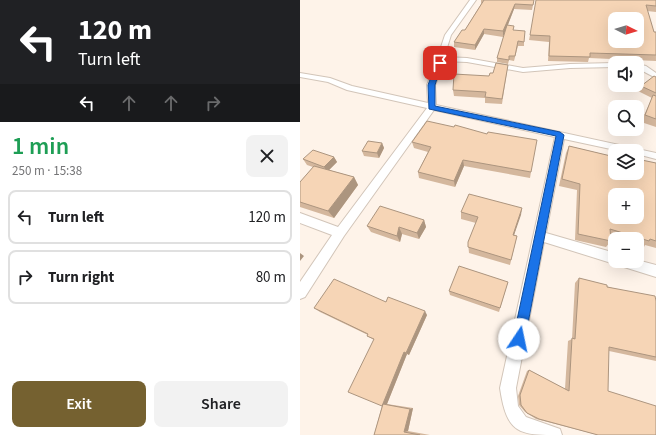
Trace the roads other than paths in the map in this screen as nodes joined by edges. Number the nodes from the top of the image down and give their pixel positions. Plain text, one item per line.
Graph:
1 (473, 0) edge
2 (436, 59) junction
3 (608, 65) edge
4 (644, 68) edge
5 (300, 75) edge
6 (656, 76) edge
7 (432, 107) junction
8 (560, 135) junction
9 (608, 145) edge
10 (644, 153) edge
11 (656, 156) edge
12 (300, 218) edge
13 (340, 233) junction
14 (540, 236) junction
15 (608, 257) edge
16 (644, 268) edge
17 (656, 272) edge
18 (300, 293) edge
19 (554, 435) edge

1 - 2 street
2 - 3 street
2 - 7 street
4 - 6 street
5 - 7 street
7 - 8 street
7 - 13 street
8 - 9 street
8 - 14 street
10 - 11 street
12 - 13 street
13 - 18 street
14 - 15 street
14 - 19 street
16 - 17 street

